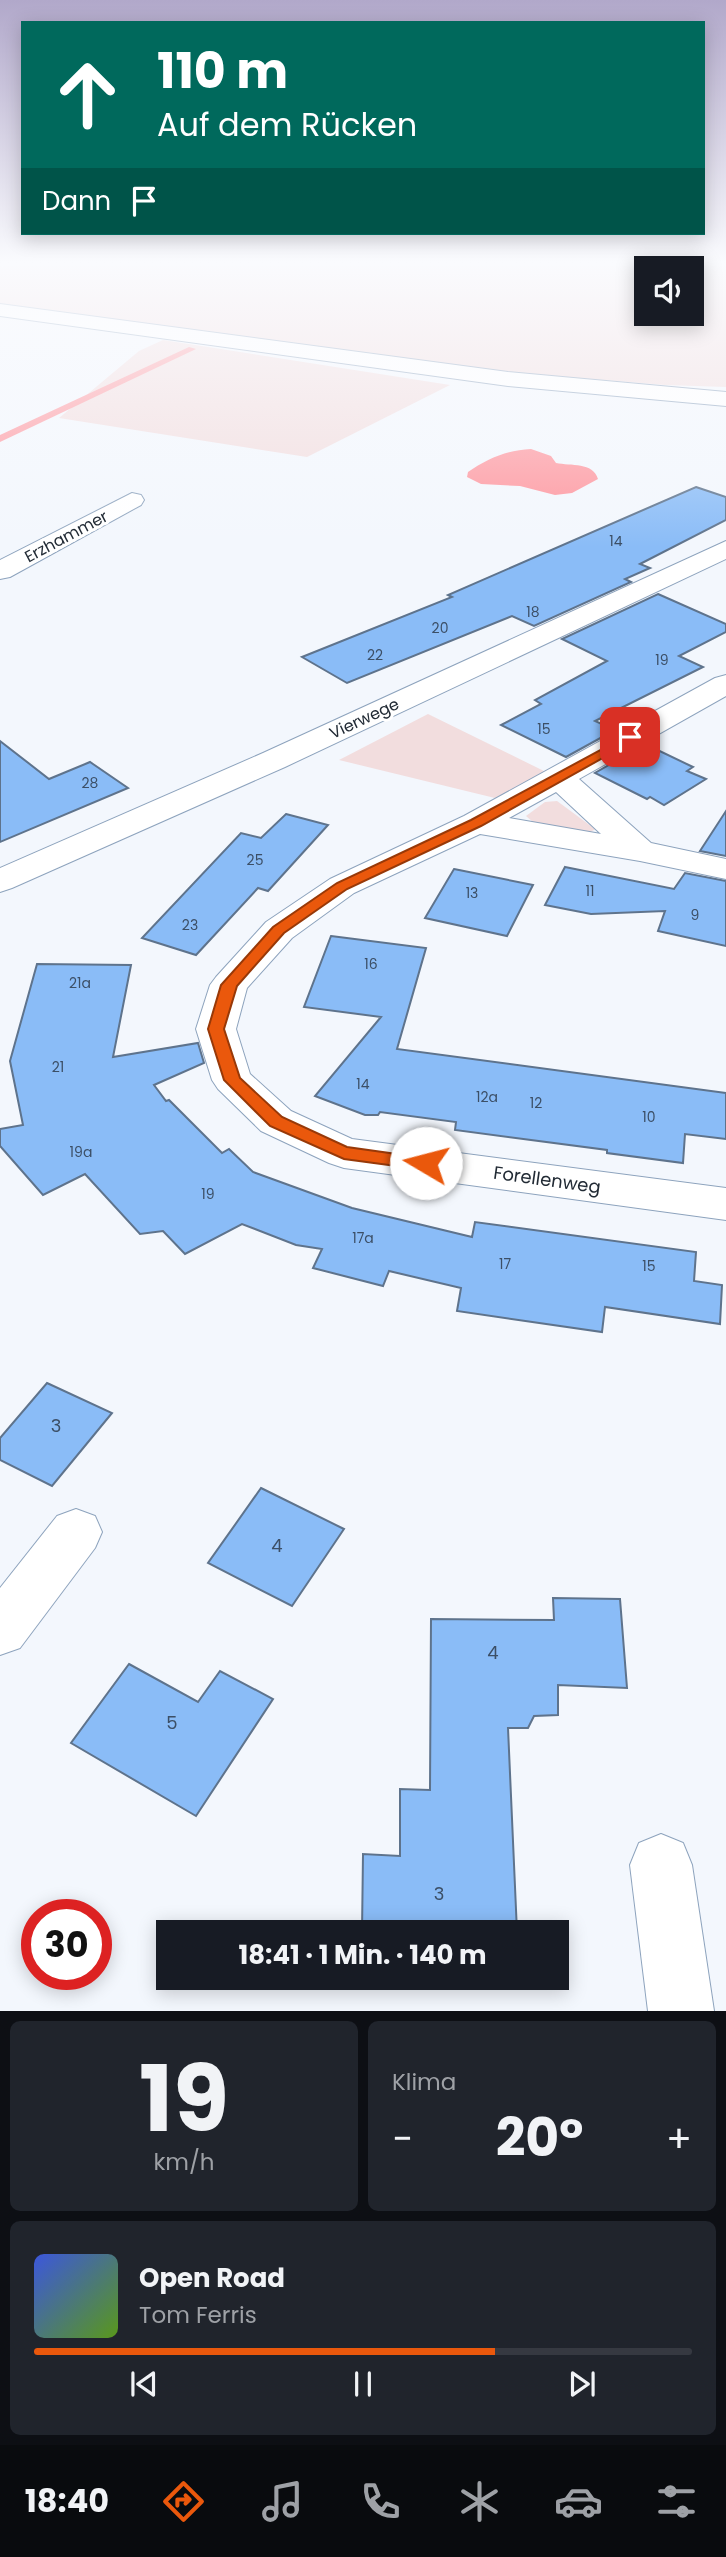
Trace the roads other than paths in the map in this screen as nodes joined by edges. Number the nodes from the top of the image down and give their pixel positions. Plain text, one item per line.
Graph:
1 (360, 359) edge
2 (726, 399) edge
3 (132, 500) dead end
4 (726, 549) edge
5 (0, 571) edge
6 (726, 684) edge
7 (558, 777) junction
8 (489, 816) junction
9 (640, 851) junction
10 (726, 869) edge
11 (0, 881) edge
12 (726, 1204) edge
13 (76, 1532) dead end
14 (0, 1630) edge
15 (661, 1865) dead end
16 (681, 2011) edge

1 - 2 street
3 - 5 street, Erzhammer
4 - 11 street, Vierwege
6 - 7 street, Forellenweg
7 - 8 street, Forellenweg
7 - 9 street
8 - 9 street
8 - 12 street, Forellenweg
9 - 10 street
13 - 14 street
15 - 16 street

